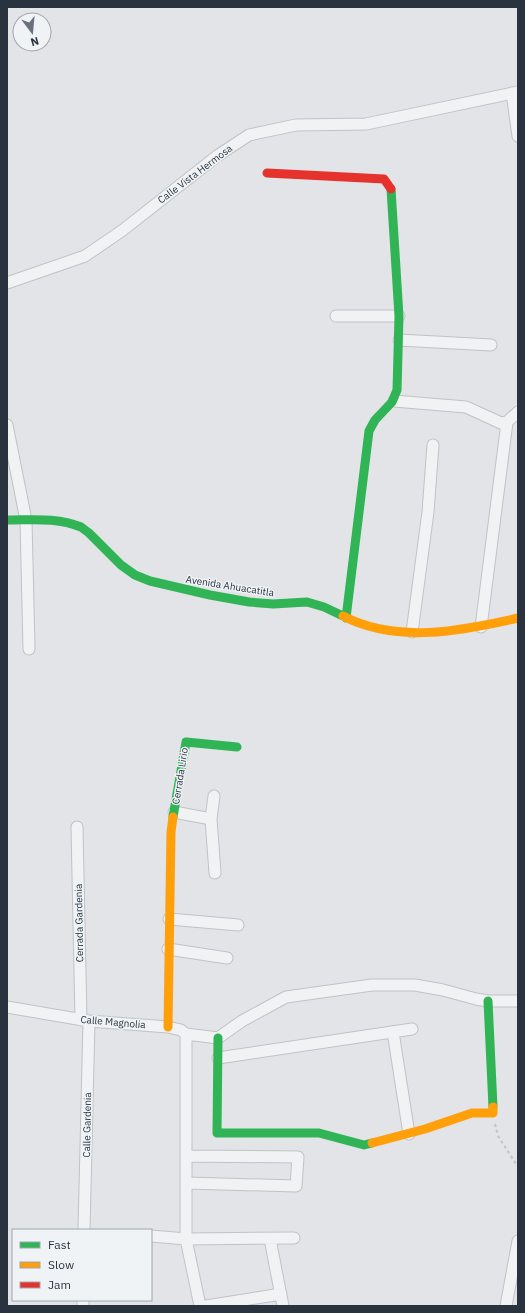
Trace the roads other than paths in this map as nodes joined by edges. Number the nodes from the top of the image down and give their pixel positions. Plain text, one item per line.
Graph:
1 (515, 93) edge
2 (518, 136) edge
3 (267, 173) dead end
4 (7, 283) edge
5 (336, 316) dead end
6 (399, 316) junction
7 (399, 340) junction
8 (491, 345) dead end
9 (394, 401) junction
10 (518, 412) edge
11 (507, 422) junction
12 (7, 425) edge
13 (434, 445) dead end
14 (7, 520) edge
15 (26, 520) junction
16 (346, 618) junction
17 (518, 618) edge
18 (481, 627) junction
19 (412, 632) junction
20 (29, 649) dead end
21 (237, 747) dead end
22 (214, 796) dead end
23 (174, 812) junction
24 (211, 819) junction
25 (77, 827) dead end
26 (215, 873) dead end
27 (169, 919) junction
28 (238, 925) dead end
29 (168, 949) junction
30 (227, 958) dead end
31 (488, 1001) junction
32 (518, 1001) edge
33 (7, 1007) edge
34 (85, 1020) junction
35 (168, 1027) junction
36 (412, 1030) dead end
37 (393, 1032) junction
38 (186, 1034) junction
39 (218, 1038) junction
40 (218, 1058) junction
41 (409, 1134) junction
42 (186, 1156) junction
43 (186, 1183) junction
44 (84, 1229) edge
45 (152, 1236) edge
46 (294, 1238) dead end
47 (186, 1239) junction
48 (270, 1239) junction
49 (518, 1241) edge
50 (281, 1294) junction
51 (200, 1306) edge
52 (206, 1306) edge
53 (283, 1306) edge
54 (506, 1306) edge

1 - 2 street
1 - 4 street, Calle Vista Hermosa
3 - 6 street
5 - 6 street
6 - 7 street
7 - 8 street
7 - 9 street
9 - 11 street
9 - 16 street
10 - 11 street
11 - 18 street
12 - 15 street
13 - 19 street
14 - 15 street
15 - 16 street, Avenida Ahuacatitla
15 - 20 street
16 - 19 street, Avenida Ahuacatitla
17 - 18 street, Avenida Ahuacatitla
18 - 19 street, Avenida Ahuacatitla
21 - 23 street, Cerrada Lirio
22 - 24 street
23 - 24 street, Cerrada Lirio
23 - 27 street, Cerrada Lirio
24 - 26 street
25 - 34 street, Cerrada Gardenia
27 - 28 street
27 - 29 street, Cerrada Lirio
29 - 30 street
29 - 35 street, Cerrada Lirio
31 - 32 street
31 - 39 street
31 - 41 street
33 - 34 street, Calle Magnolia
34 - 35 street, Calle Magnolia
34 - 44 street, Calle Gardenia
35 - 38 street, Calle Magnolia
36 - 37 street
37 - 40 street
37 - 41 street
38 - 39 street, Calle Magnolia
38 - 42 street
39 - 40 street
40 - 41 street
42 - 43 street
42 - 43 street
43 - 47 street
45 - 47 street
46 - 48 street
47 - 48 street
47 - 51 street
48 - 50 street
49 - 54 street
50 - 52 street
50 - 53 street

